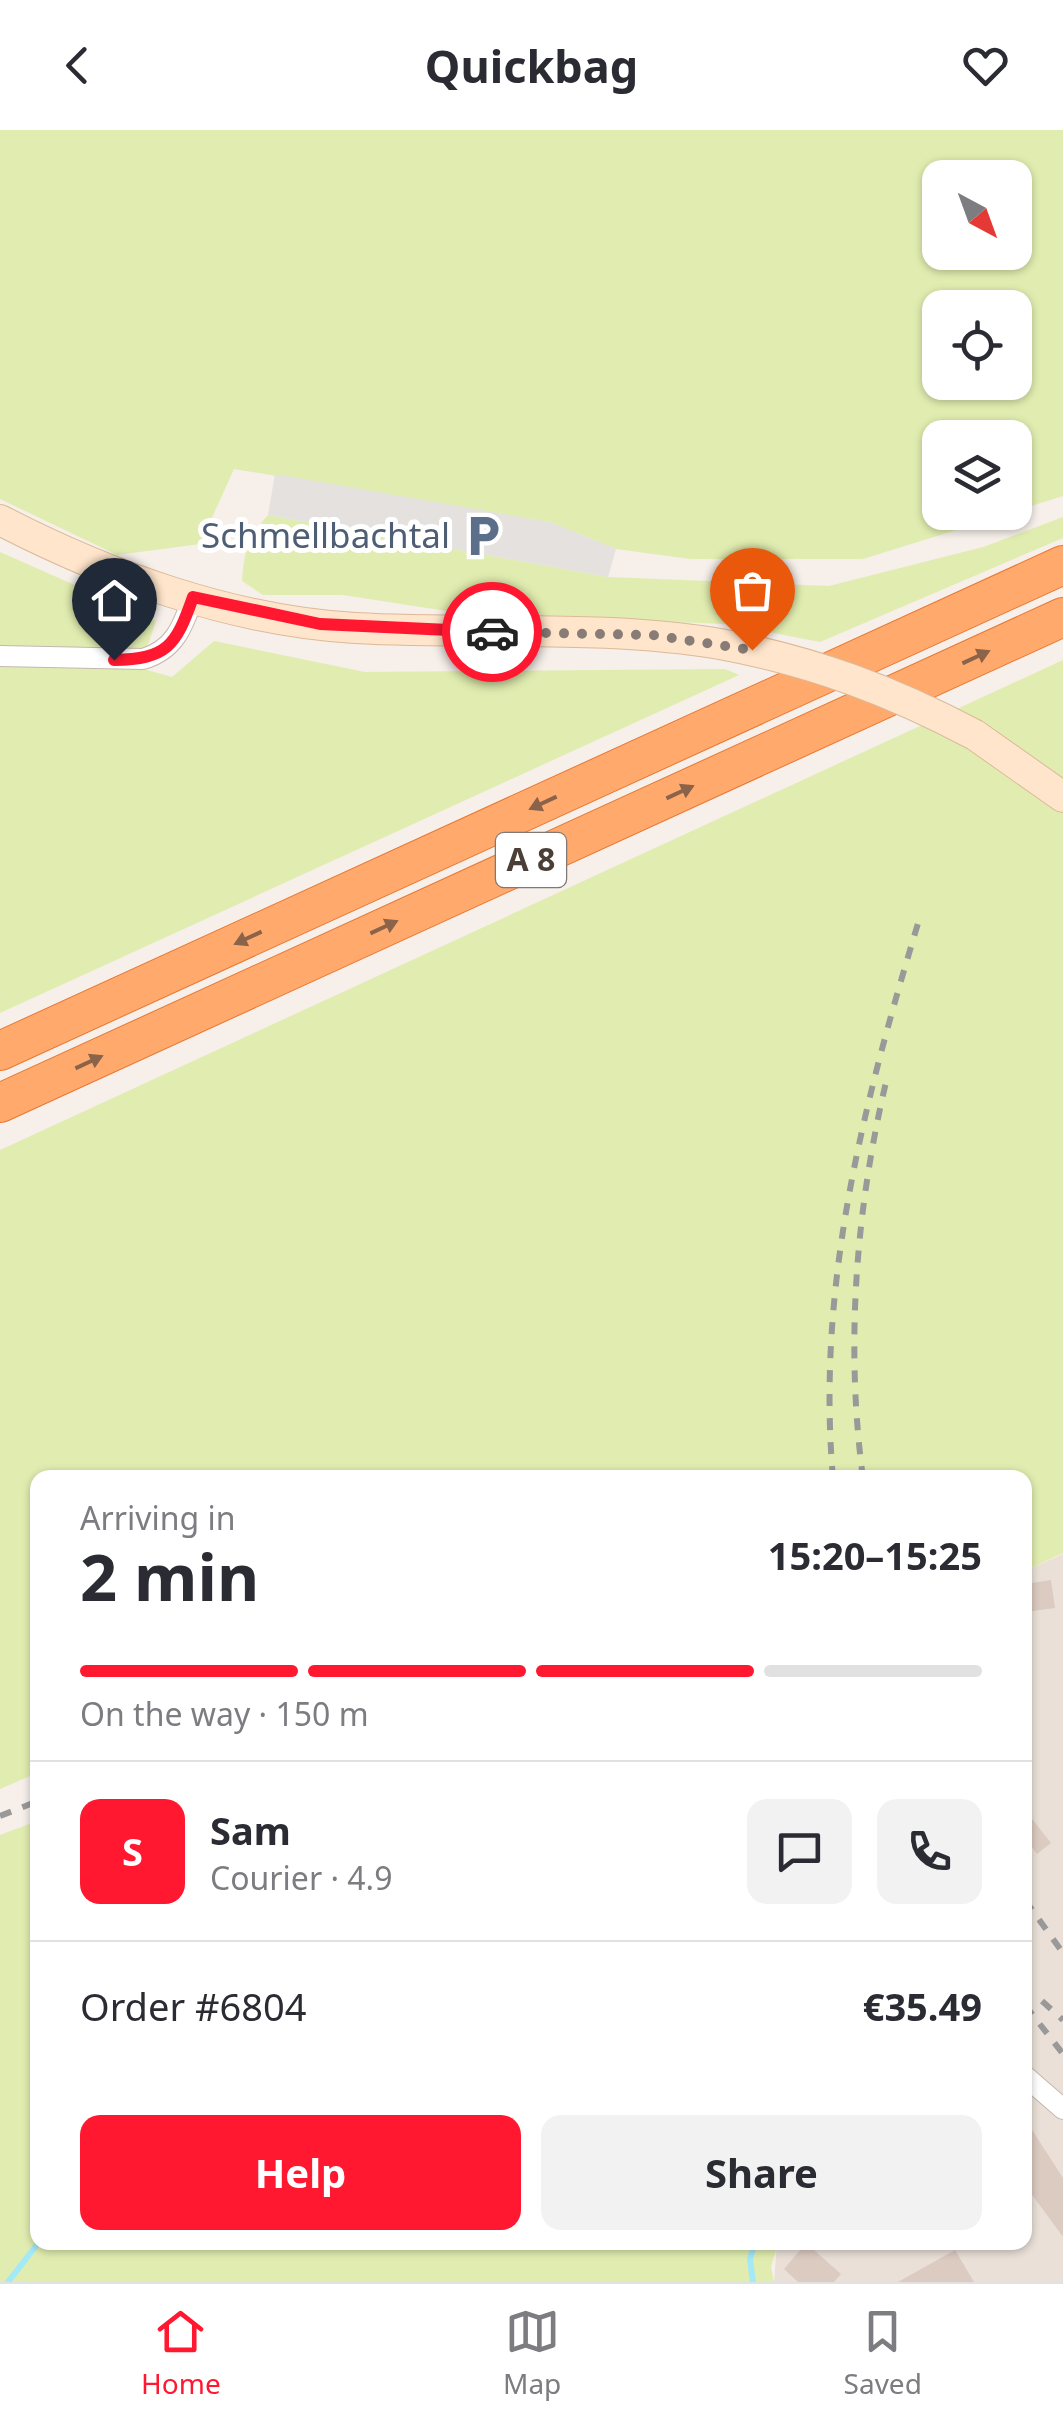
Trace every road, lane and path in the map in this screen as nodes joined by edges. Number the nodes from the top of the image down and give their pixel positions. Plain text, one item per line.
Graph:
1 (0, 520) edge
2 (1063, 565) edge
3 (193, 597) junction
4 (1063, 617) edge
5 (0, 656) edge
6 (1063, 797) edge
7 (0, 1051) edge
8 (0, 1103) edge
9 (1032, 2082) edge
10 (1063, 2110) edge

1 - 3 main road
2 -> 7 highway, A 8
3 - 5 street
3 - 6 main road, bridge
8 -> 4 highway, A 8
9 - 10 street

